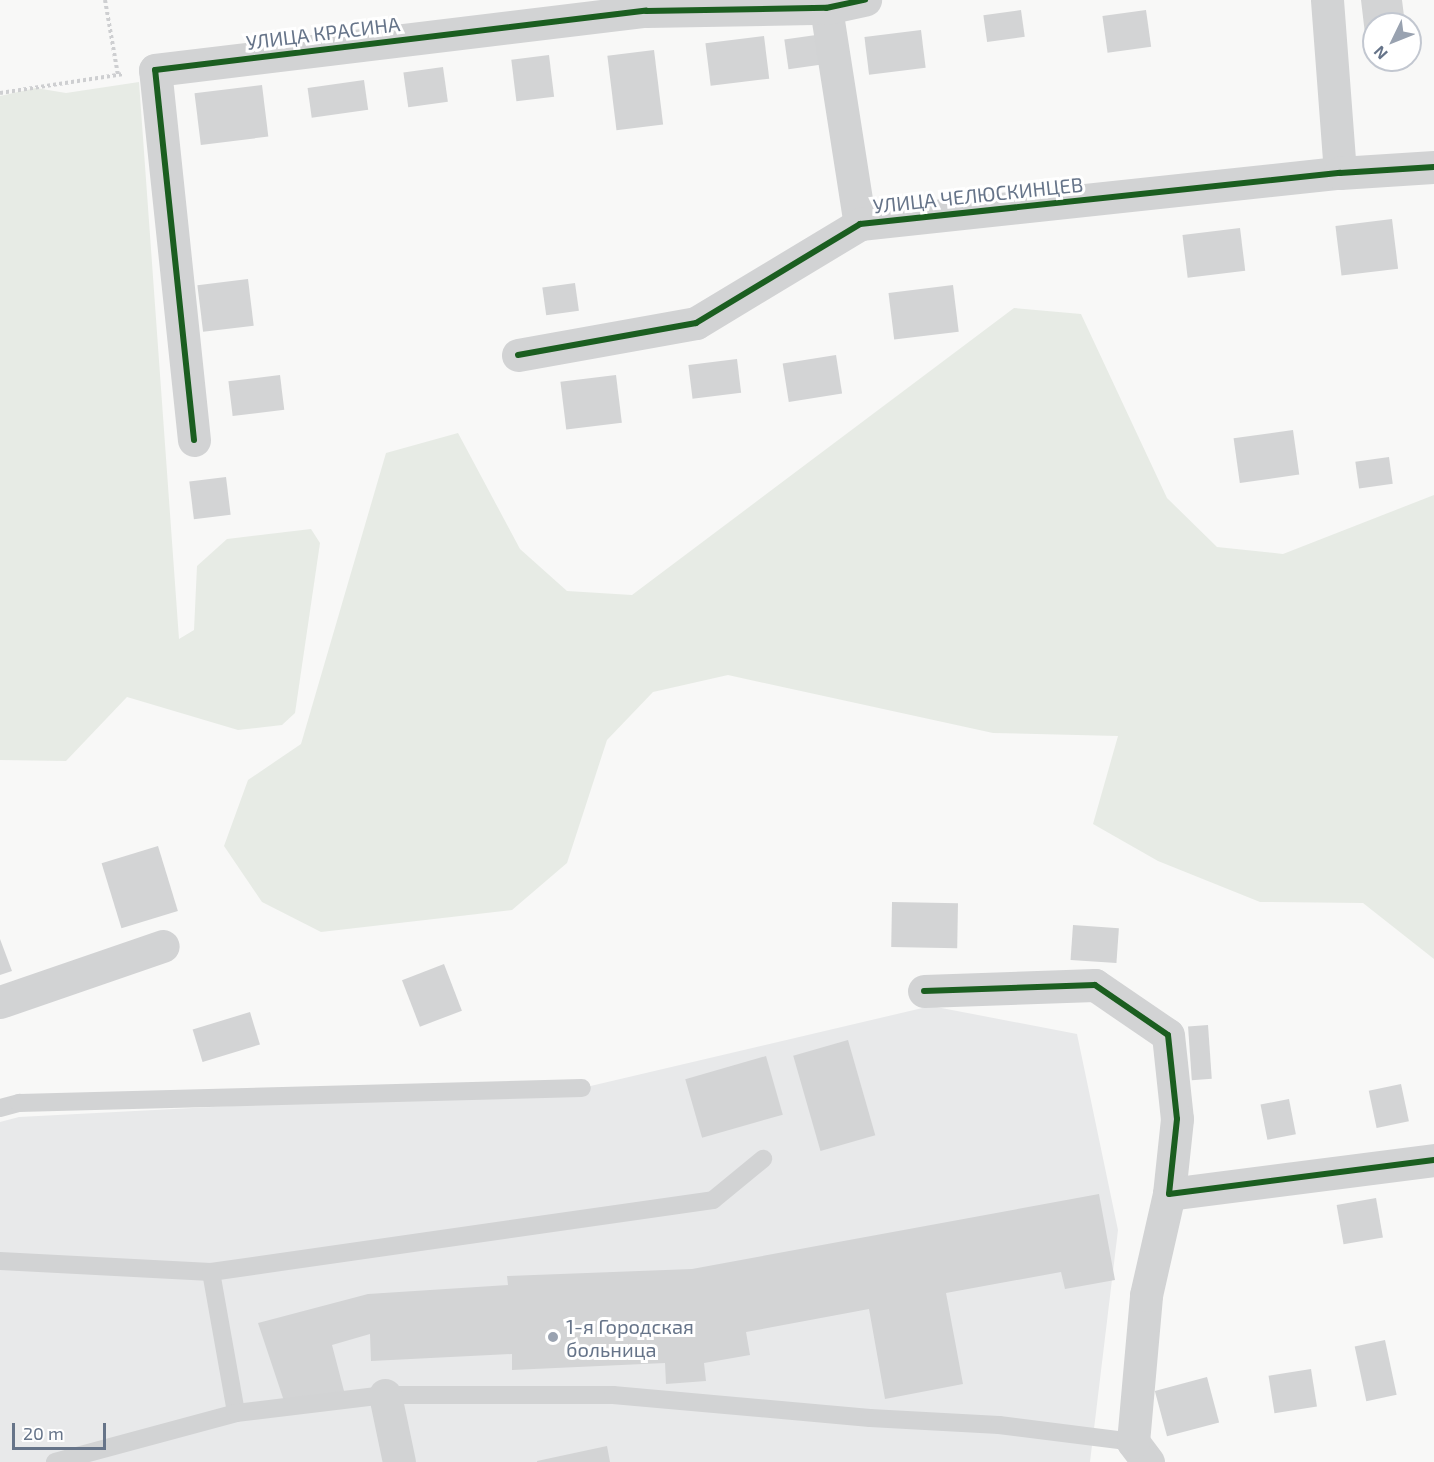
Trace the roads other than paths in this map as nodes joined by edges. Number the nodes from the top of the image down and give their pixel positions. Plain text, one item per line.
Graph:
1 (865, 0) edge
2 (1327, 0) edge
3 (826, 8) junction
4 (1434, 167) edge
5 (1340, 173) junction
6 (860, 224) junction
7 (518, 355) dead end
8 (194, 440) dead end
9 (164, 945) dead end
10 (924, 992) dead end
11 (0, 1002) edge
12 (582, 1088) dead end
13 (0, 1108) edge
14 (763, 1159) dead end
15 (1434, 1160) edge
16 (1169, 1194) junction
17 (0, 1261) edge
18 (211, 1272) junction
19 (386, 1395) junction
20 (236, 1413) junction
21 (1141, 1452) edge
22 (55, 1462) edge
23 (399, 1462) edge

1 - 3 street, УЛИЦА КРАСИНА
2 - 5 street
3 - 6 street
3 - 8 street, УЛИЦА КРАСИНА
4 - 5 street, УЛИЦА ЧЕЛЮСКИНЦЕВ
5 - 6 street, УЛИЦА ЧЕЛЮСКИНЦЕВ
6 - 7 street, УЛИЦА ЧЕЛЮСКИНЦЕВ
9 - 11 street
10 - 16 street
12 - 13 lane
14 - 18 lane
15 - 16 street
16 - 21 street
17 - 18 lane
18 - 20 lane
19 - 20 lane
19 - 21 lane
19 - 23 street
20 - 22 lane

